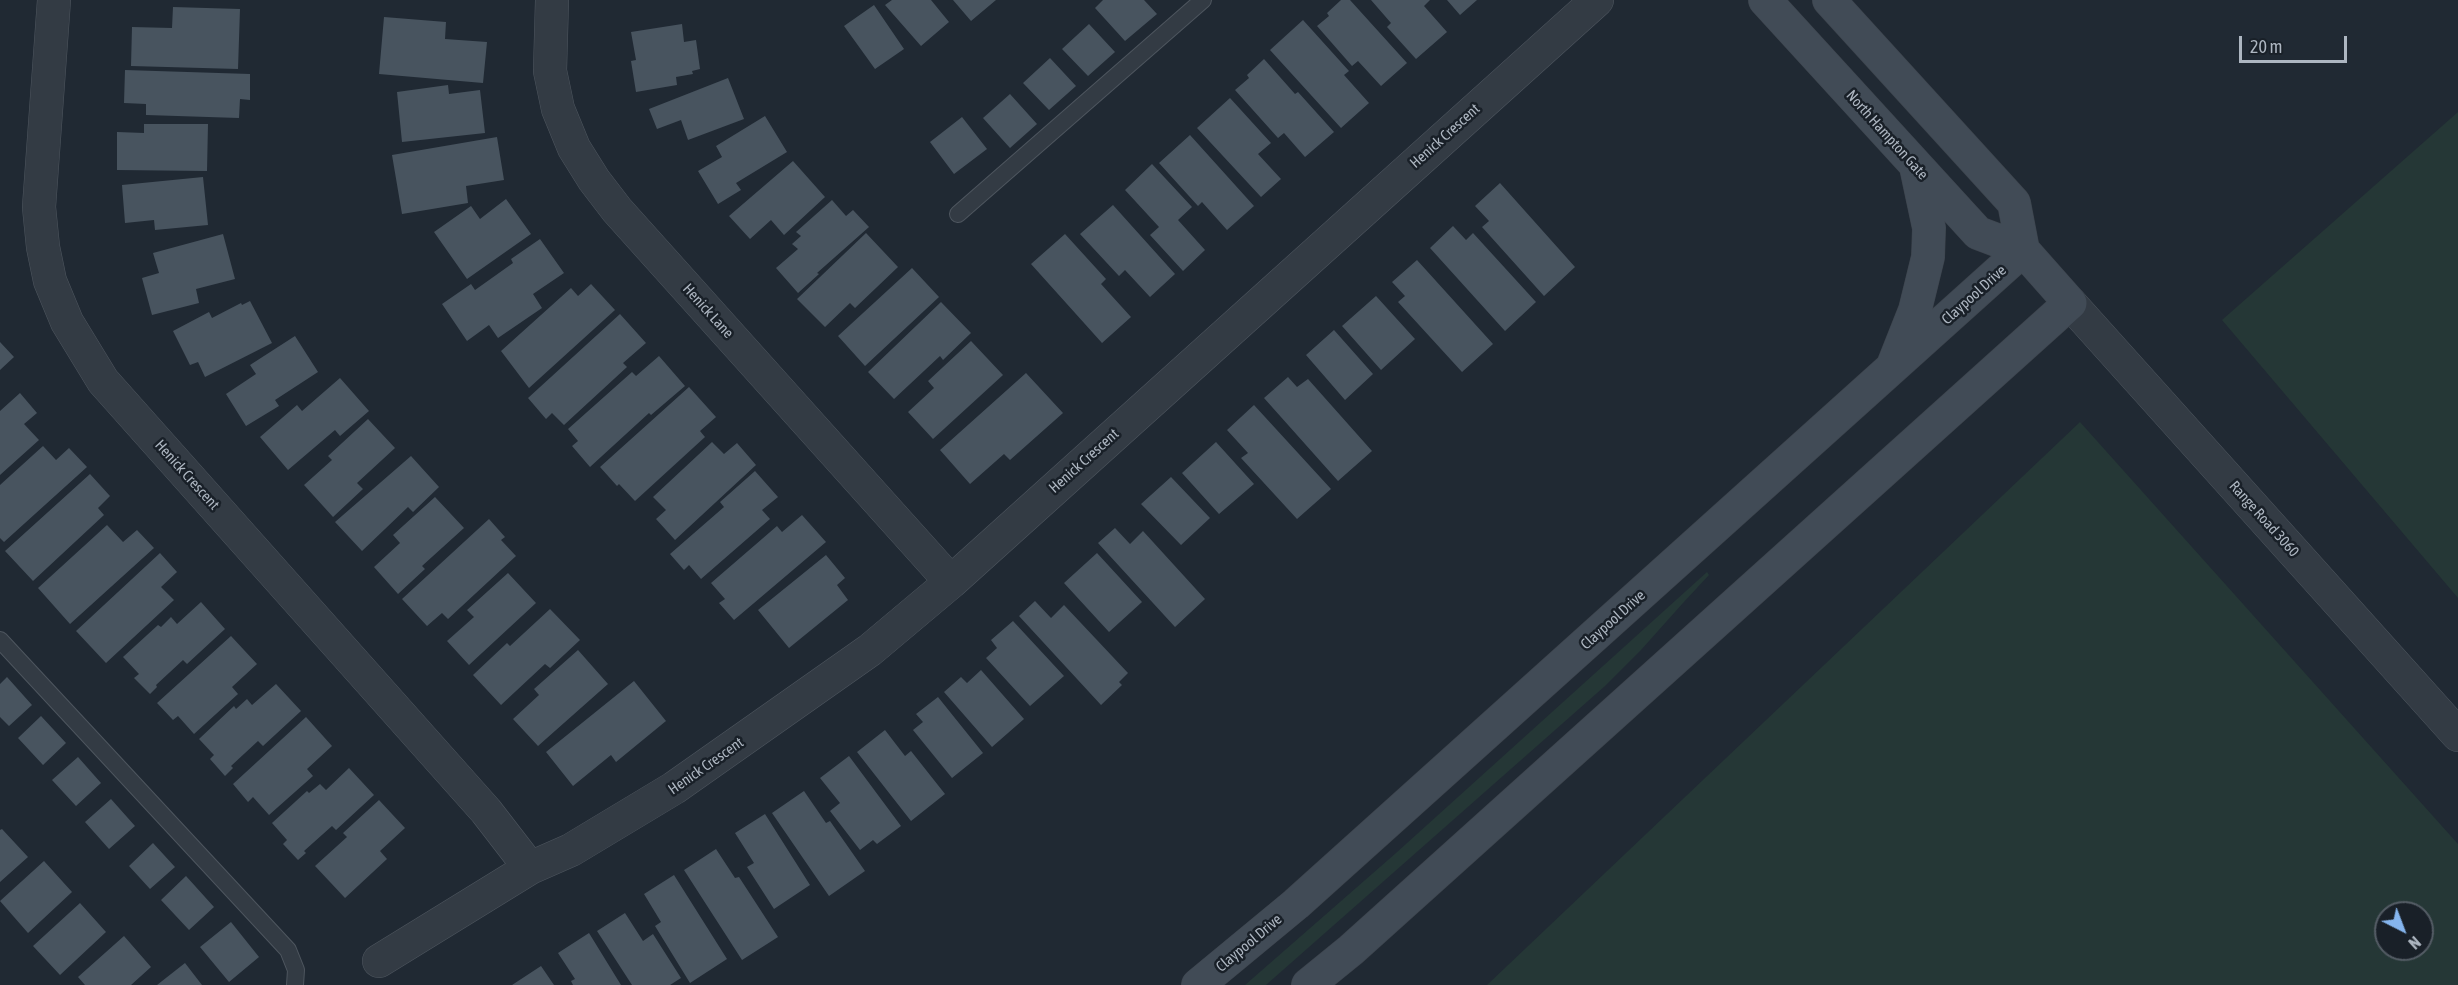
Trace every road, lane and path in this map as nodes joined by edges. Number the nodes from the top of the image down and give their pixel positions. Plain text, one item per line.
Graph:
1 (54, 0) edge
2 (552, 0) edge
3 (1203, 0) edge
4 (1597, 0) edge
5 (1765, 0) edge
6 (1829, 0) edge
7 (1916, 166) junction
8 (958, 214) dead end
9 (2023, 250) junction
10 (2070, 303) junction
11 (1891, 370) junction
12 (951, 582) junction
13 (0, 640) edge
14 (2458, 735) edge
15 (530, 868) junction
16 (379, 961) dead end
17 (295, 985) edge
18 (1198, 985) edge
19 (1308, 985) edge

1 - 15 street, Henick Crescent
2 - 12 street, Henick Lane
3 - 8 lane
4 - 12 street, Henick Crescent
5 - 7 main road, North Hampton Gate
6 - 9 main road
7 - 9 main road, North Hampton Gate
7 - 11 main road
9 - 10 main road, North Hampton Gate
9 - 11 main road, Claypool Drive
10 - 14 street, Range Road 3060
10 - 19 main road
11 - 18 main road, Claypool Drive
12 - 15 street, Henick Crescent
13 - 17 lane
15 - 16 street, Henick Crescent

